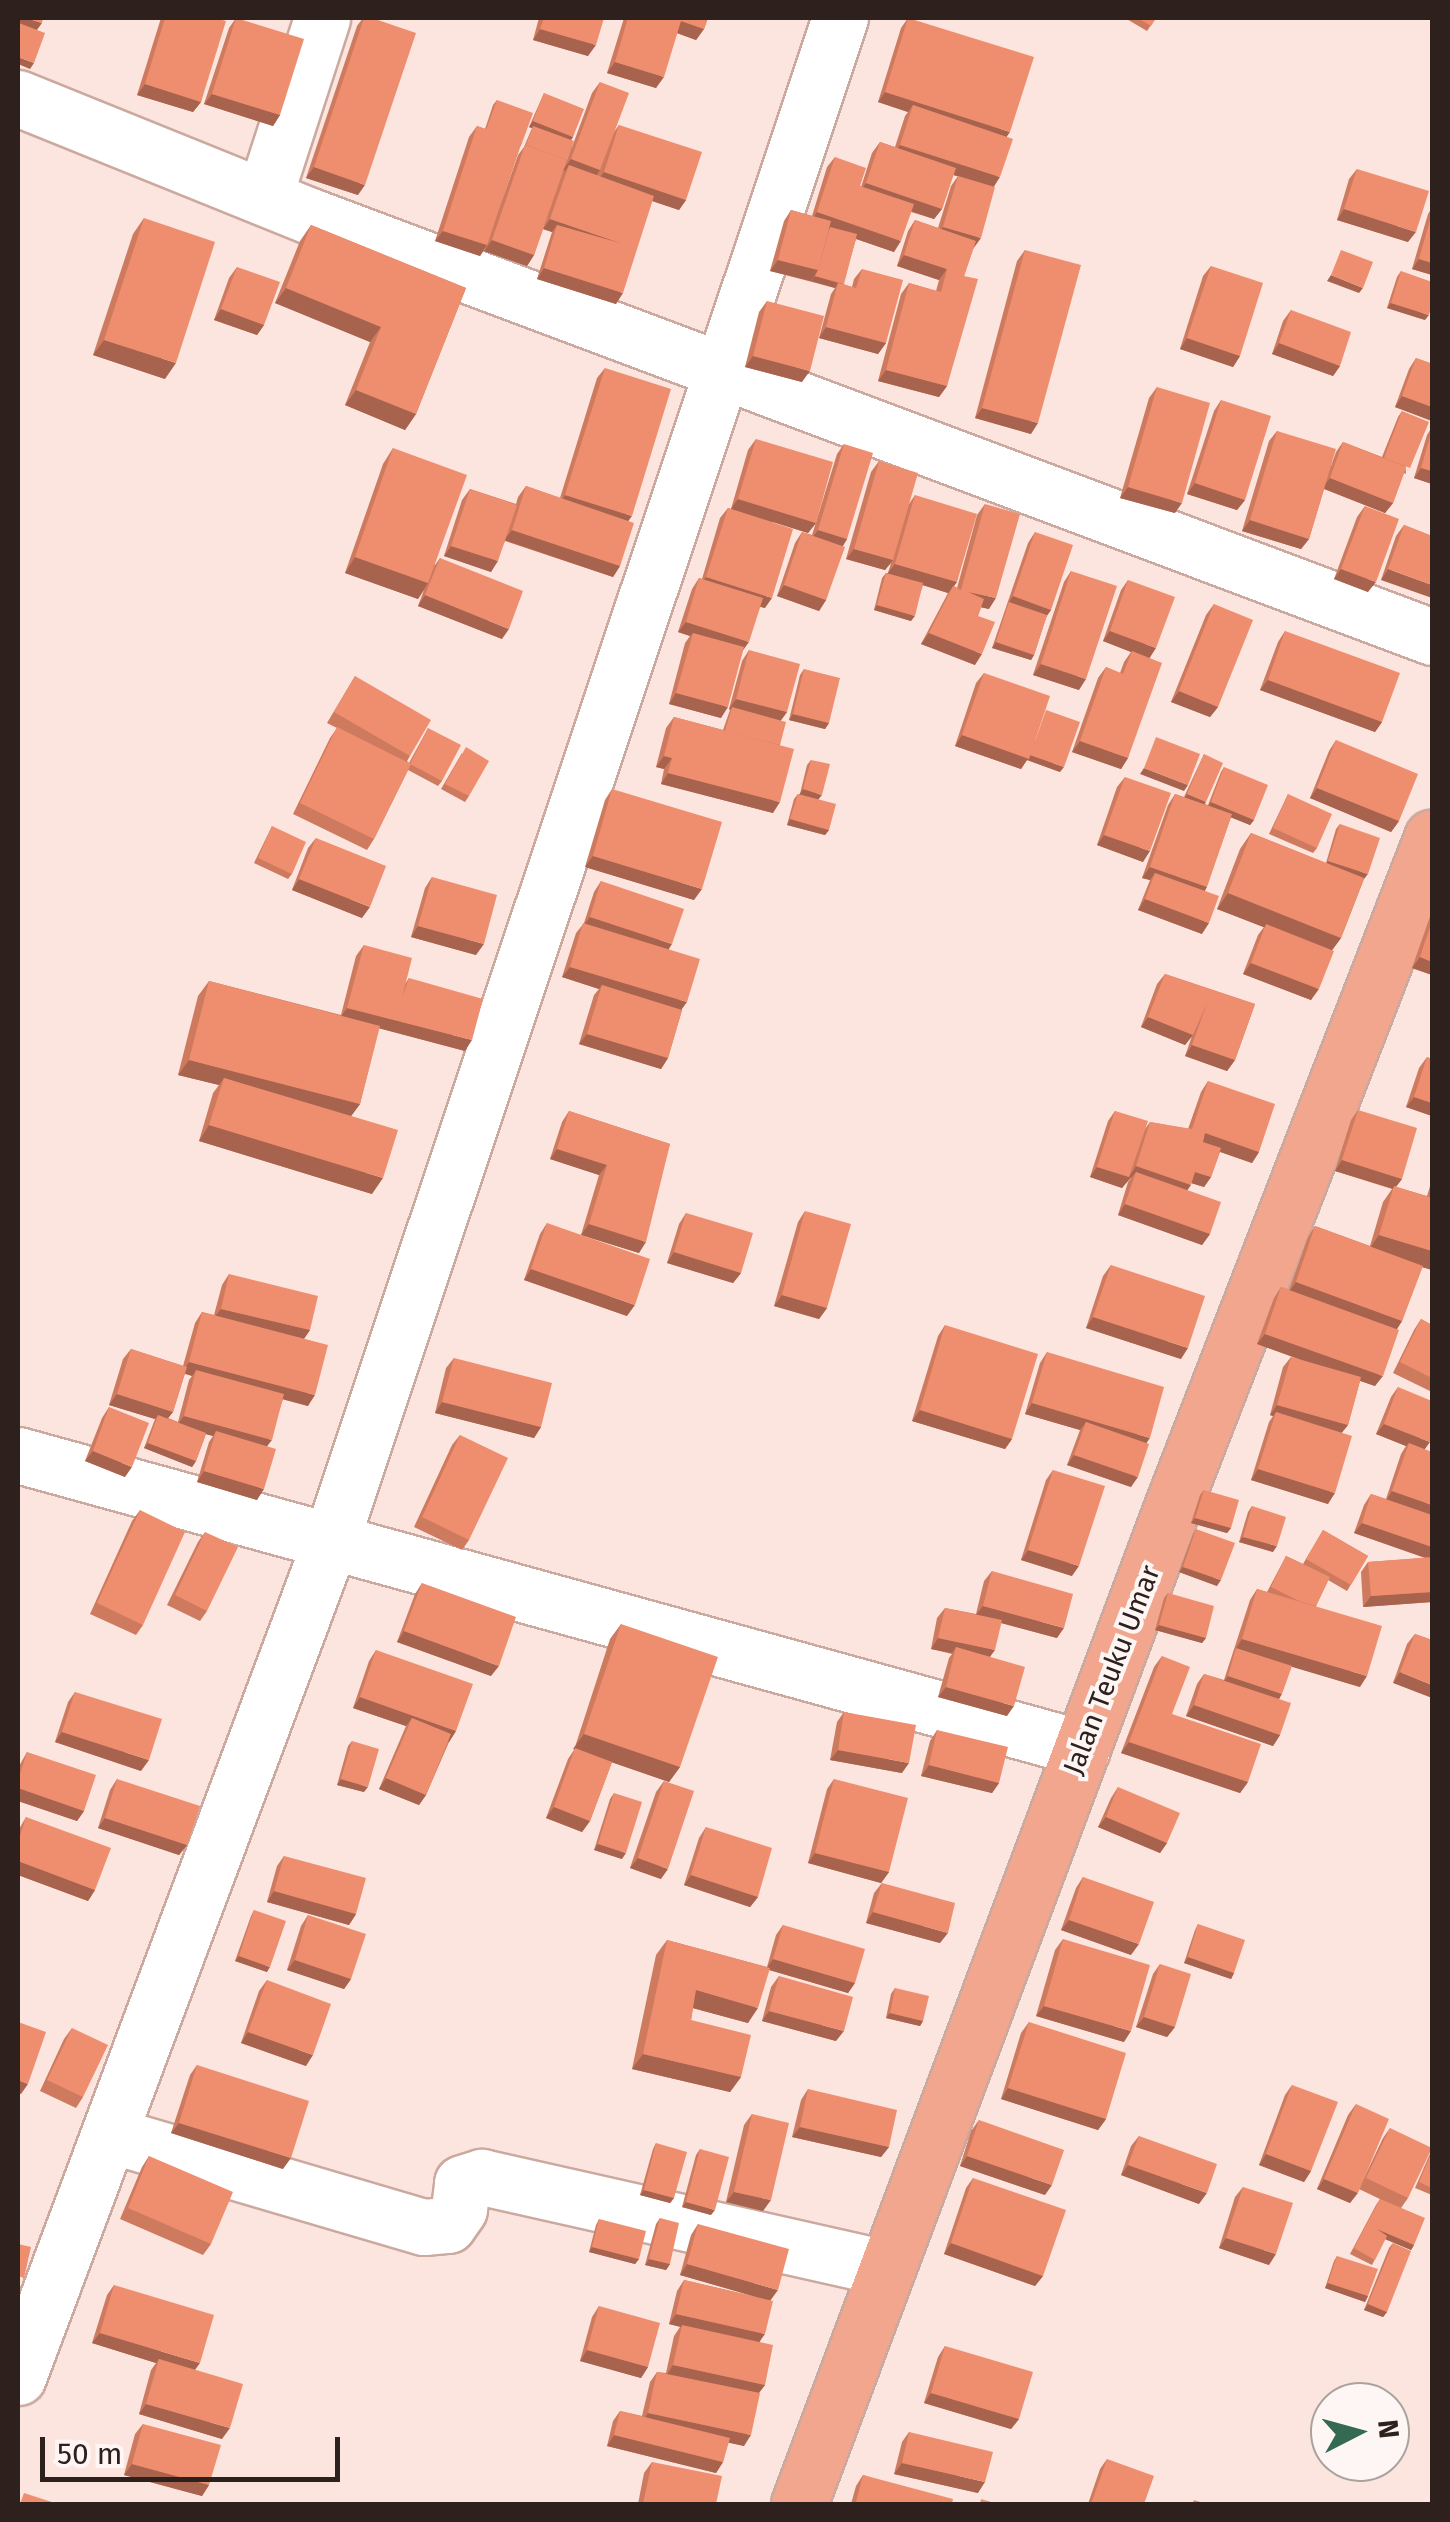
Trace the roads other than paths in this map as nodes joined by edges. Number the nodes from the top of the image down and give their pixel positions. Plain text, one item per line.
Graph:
1 (322, 18) edge
2 (840, 18) edge
3 (18, 98) edge
4 (264, 197) junction
5 (719, 369) junction
6 (1432, 637) edge
7 (1432, 838) edge
8 (18, 1454) edge
9 (331, 1540) junction
10 (1082, 1748) junction
11 (111, 2135) junction
12 (887, 2268) junction
13 (18, 2377) edge
14 (799, 2504) edge

1 - 4 street
2 - 5 street
3 - 4 street
4 - 5 street
5 - 6 street
5 - 9 street
7 - 10 main road, Jalan Teuku Umar
8 - 9 street
9 - 10 street
9 - 11 street
10 - 12 main road, Jalan Teuku Umar
11 - 12 street
11 - 13 street
12 - 14 main road, Jalan Teuku Umar

